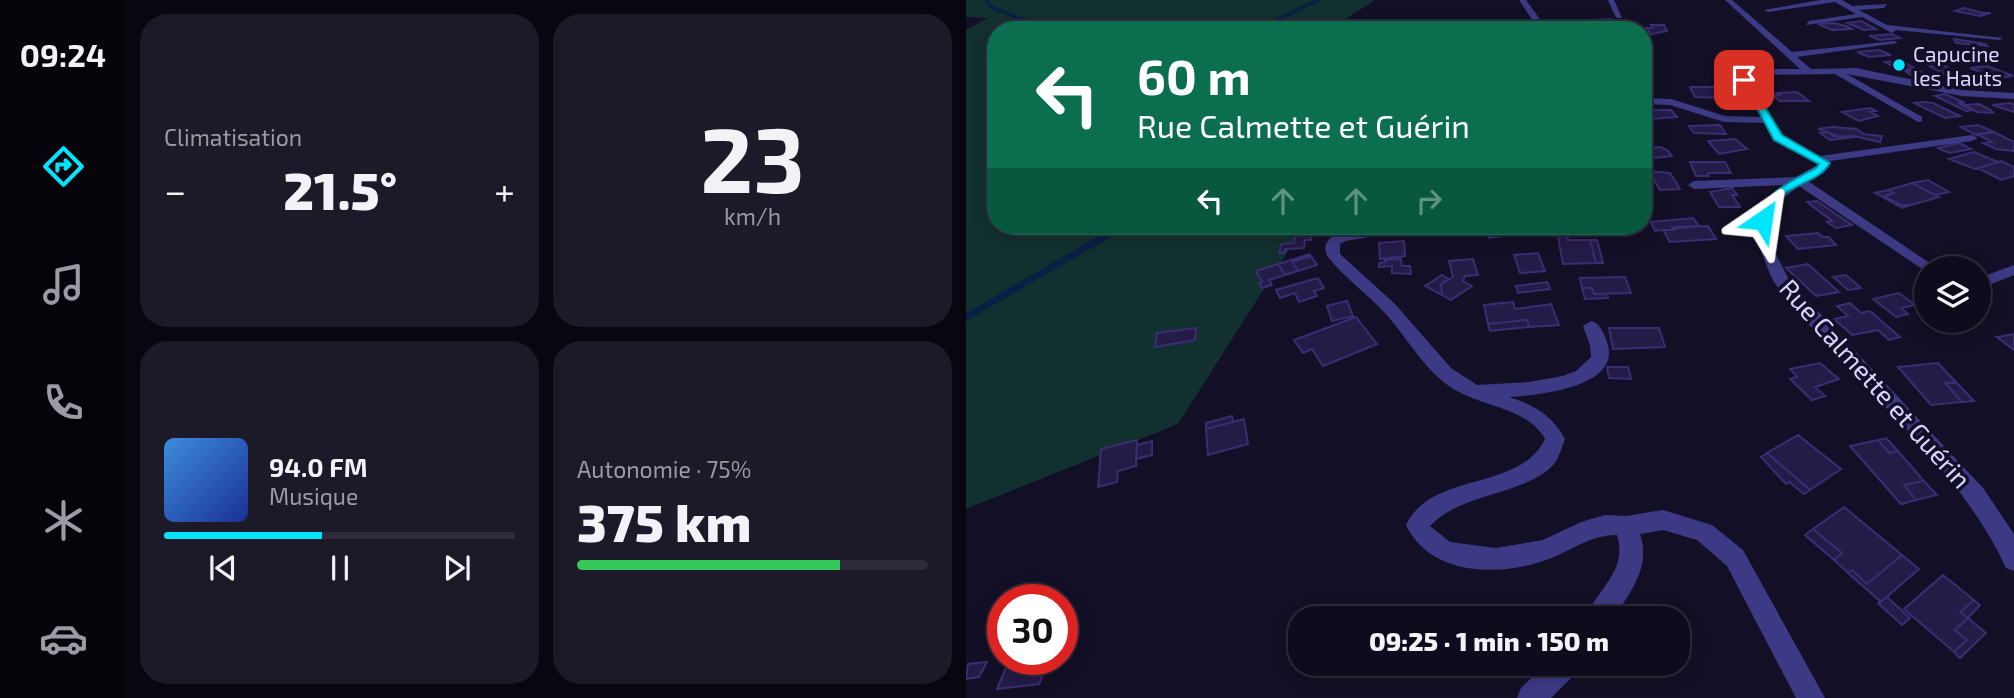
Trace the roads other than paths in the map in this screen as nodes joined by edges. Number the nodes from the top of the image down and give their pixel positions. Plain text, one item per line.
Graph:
1 (1522, 0) edge
2 (1611, 0) edge
3 (1728, 0) edge
4 (1836, 0) edge
5 (1884, 6) dead end
6 (1850, 8) junction
7 (1768, 9) dead end
8 (1861, 15) junction
9 (1619, 16) dead end
10 (1534, 21) edge
11 (1810, 23) dead end
12 (1884, 27) junction
13 (1898, 34) dead end
14 (1999, 38) dead end
15 (1894, 43) dead end
16 (1790, 55) junction
17 (1833, 70) junction
18 (1808, 71) junction
19 (2010, 95) edge
20 (1652, 101) edge
21 (1917, 119) dead end
22 (1767, 120) junction
23 (1972, 138) dead end
24 (1821, 159) junction
25 (1798, 181) junction
26 (1694, 185) dead end
27 (1354, 235) edge
28 (1914, 257) edge
29 (2014, 270) edge
30 (1991, 279) edge
31 (1591, 326) dead end
32 (1460, 385) junction
33 (1626, 526) junction
34 (2014, 560) edge
35 (1606, 606) edge
36 (1553, 676) edge
37 (1531, 698) edge
38 (1811, 698) edge

1 - 10 street
2 - 9 street
3 - 16 street
4 - 6 street
4 - 7 street
5 - 6 street
6 - 8 street
8 - 11 street
8 - 12 street
12 - 13 street
12 - 14 street
15 - 16 street
16 - 18 street
17 - 18 street
17 - 19 street
17 - 21 street
18 - 22 street
20 - 22 street
22 - 24 street
23 - 24 street
24 - 25 street, Rue Calmette et Guérin
25 - 26 street
25 - 28 street
25 - 34 street, Rue Calmette et Guérin
27 - 32 street
29 - 30 street
31 - 32 street
32 - 33 street
33 - 35 street
33 - 38 street
36 - 37 street

